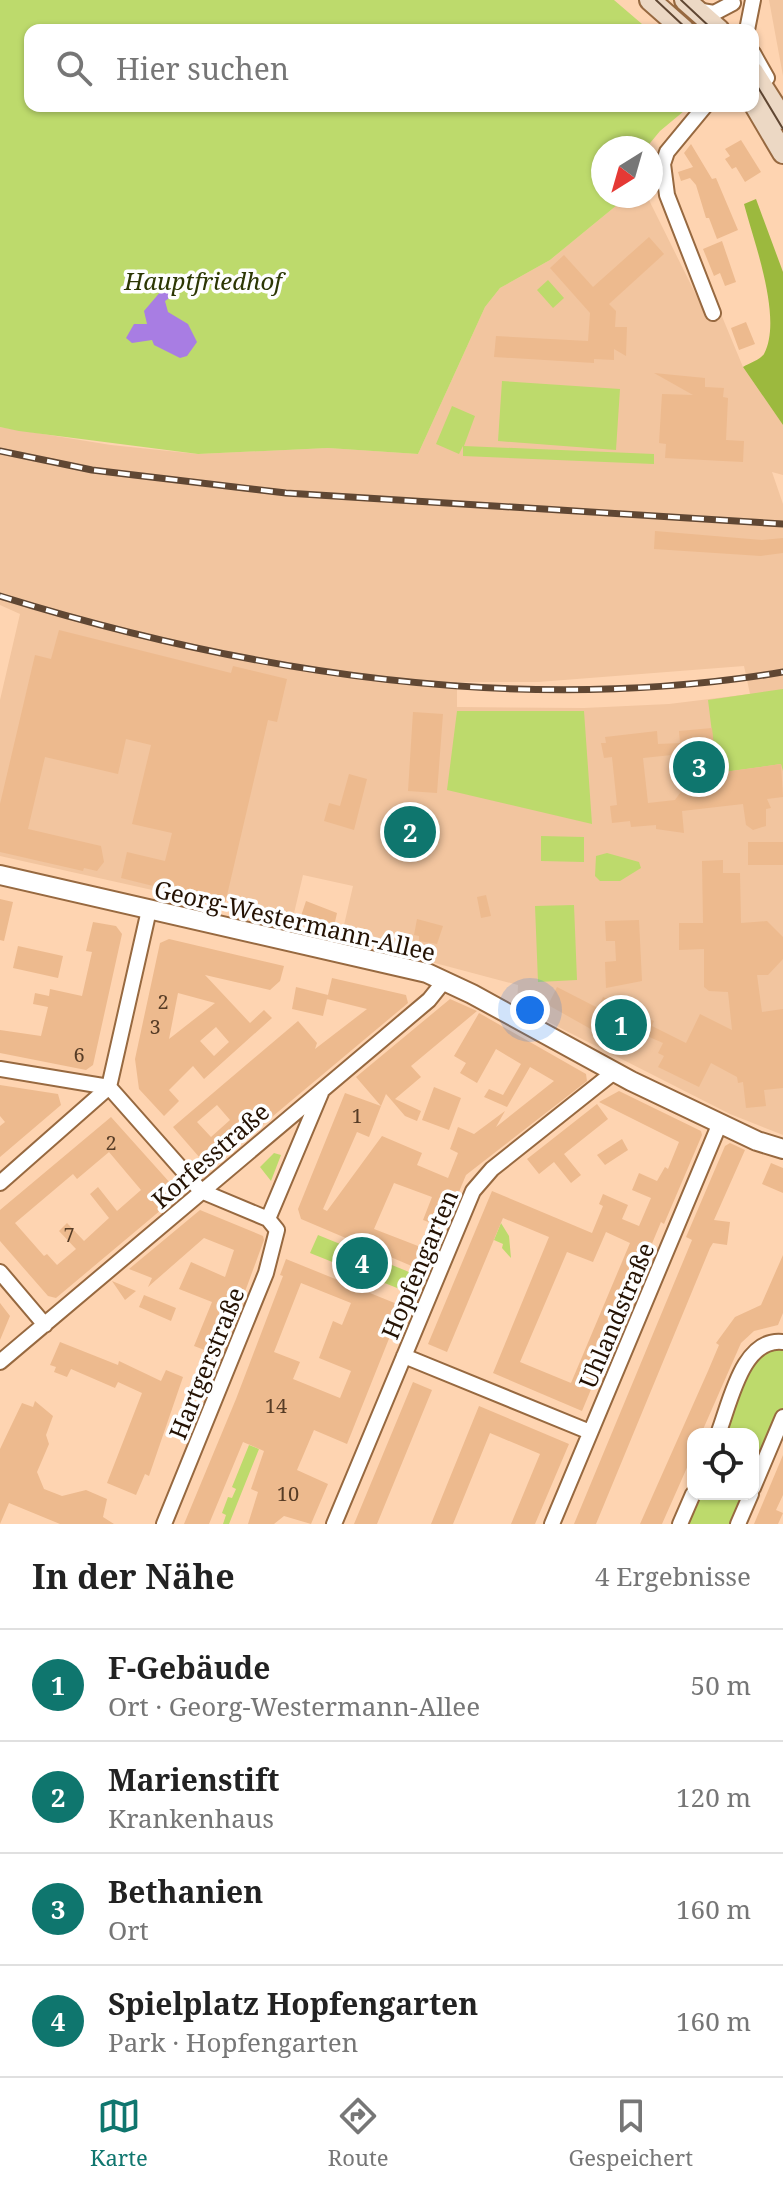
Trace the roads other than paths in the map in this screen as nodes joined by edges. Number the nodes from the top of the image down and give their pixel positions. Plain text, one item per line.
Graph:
1 (650, 0) edge
2 (753, 0) edge
3 (733, 1) edge
4 (690, 5) edge
5 (678, 24) edge
6 (714, 24) edge
7 (723, 24) edge
8 (750, 24) edge
9 (759, 64) edge
10 (759, 81) edge
11 (759, 92) edge
12 (700, 112) edge
13 (759, 112) edge
14 (780, 113) edge
15 (783, 153) edge
16 (713, 313) dead end
17 (0, 875) edge
18 (149, 910) junction
19 (445, 980) junction
20 (0, 1069) edge
21 (614, 1072) junction
22 (109, 1087) junction
23 (321, 1093) junction
24 (720, 1123) junction
25 (783, 1149) edge
26 (0, 1183) edge
27 (201, 1191) junction
28 (268, 1219) junction
29 (0, 1272) edge
30 (45, 1325) junction
31 (783, 1342) edge
32 (404, 1356) junction
33 (0, 1362) edge
34 (783, 1417) edge
35 (721, 1428) edge
36 (590, 1432) junction
37 (759, 1474) edge
38 (690, 1500) edge
39 (748, 1500) edge
40 (164, 1524) edge
41 (334, 1524) edge
42 (552, 1524) edge
43 (680, 1524) edge
44 (738, 1524) edge

1 - 5 main road
2 - 8 street
3 - 4 street
3 - 7 street
4 - 6 main road
9 - 14 street
10 - 14 main road
11 - 14 street
12 - 16 street
13 - 15 main road
17 - 18 street, Georg-Westermann-Allee
18 - 19 street, Georg-Westermann-Allee
18 - 22 street
19 - 21 street, Georg-Westermann-Allee
19 - 23 street, Korfesstraße
20 - 22 street
21 - 24 street, Georg-Westermann-Allee
21 - 32 street, Hopfengarten
22 - 26 street
22 - 27 street
23 - 27 street, Korfesstraße
23 - 28 street
24 - 25 street, Georg-Westermann-Allee
24 - 36 street, Uhlandstraße
27 - 28 street
27 - 30 street, Korfesstraße
28 - 40 street, Hartgerstraße
29 - 30 street
30 - 33 street, Korfesstraße
31 - 35 street
32 - 36 street
32 - 41 street, Hopfengarten
34 - 37 street
36 - 42 street, Uhlandstraße
38 - 43 street
39 - 44 street

